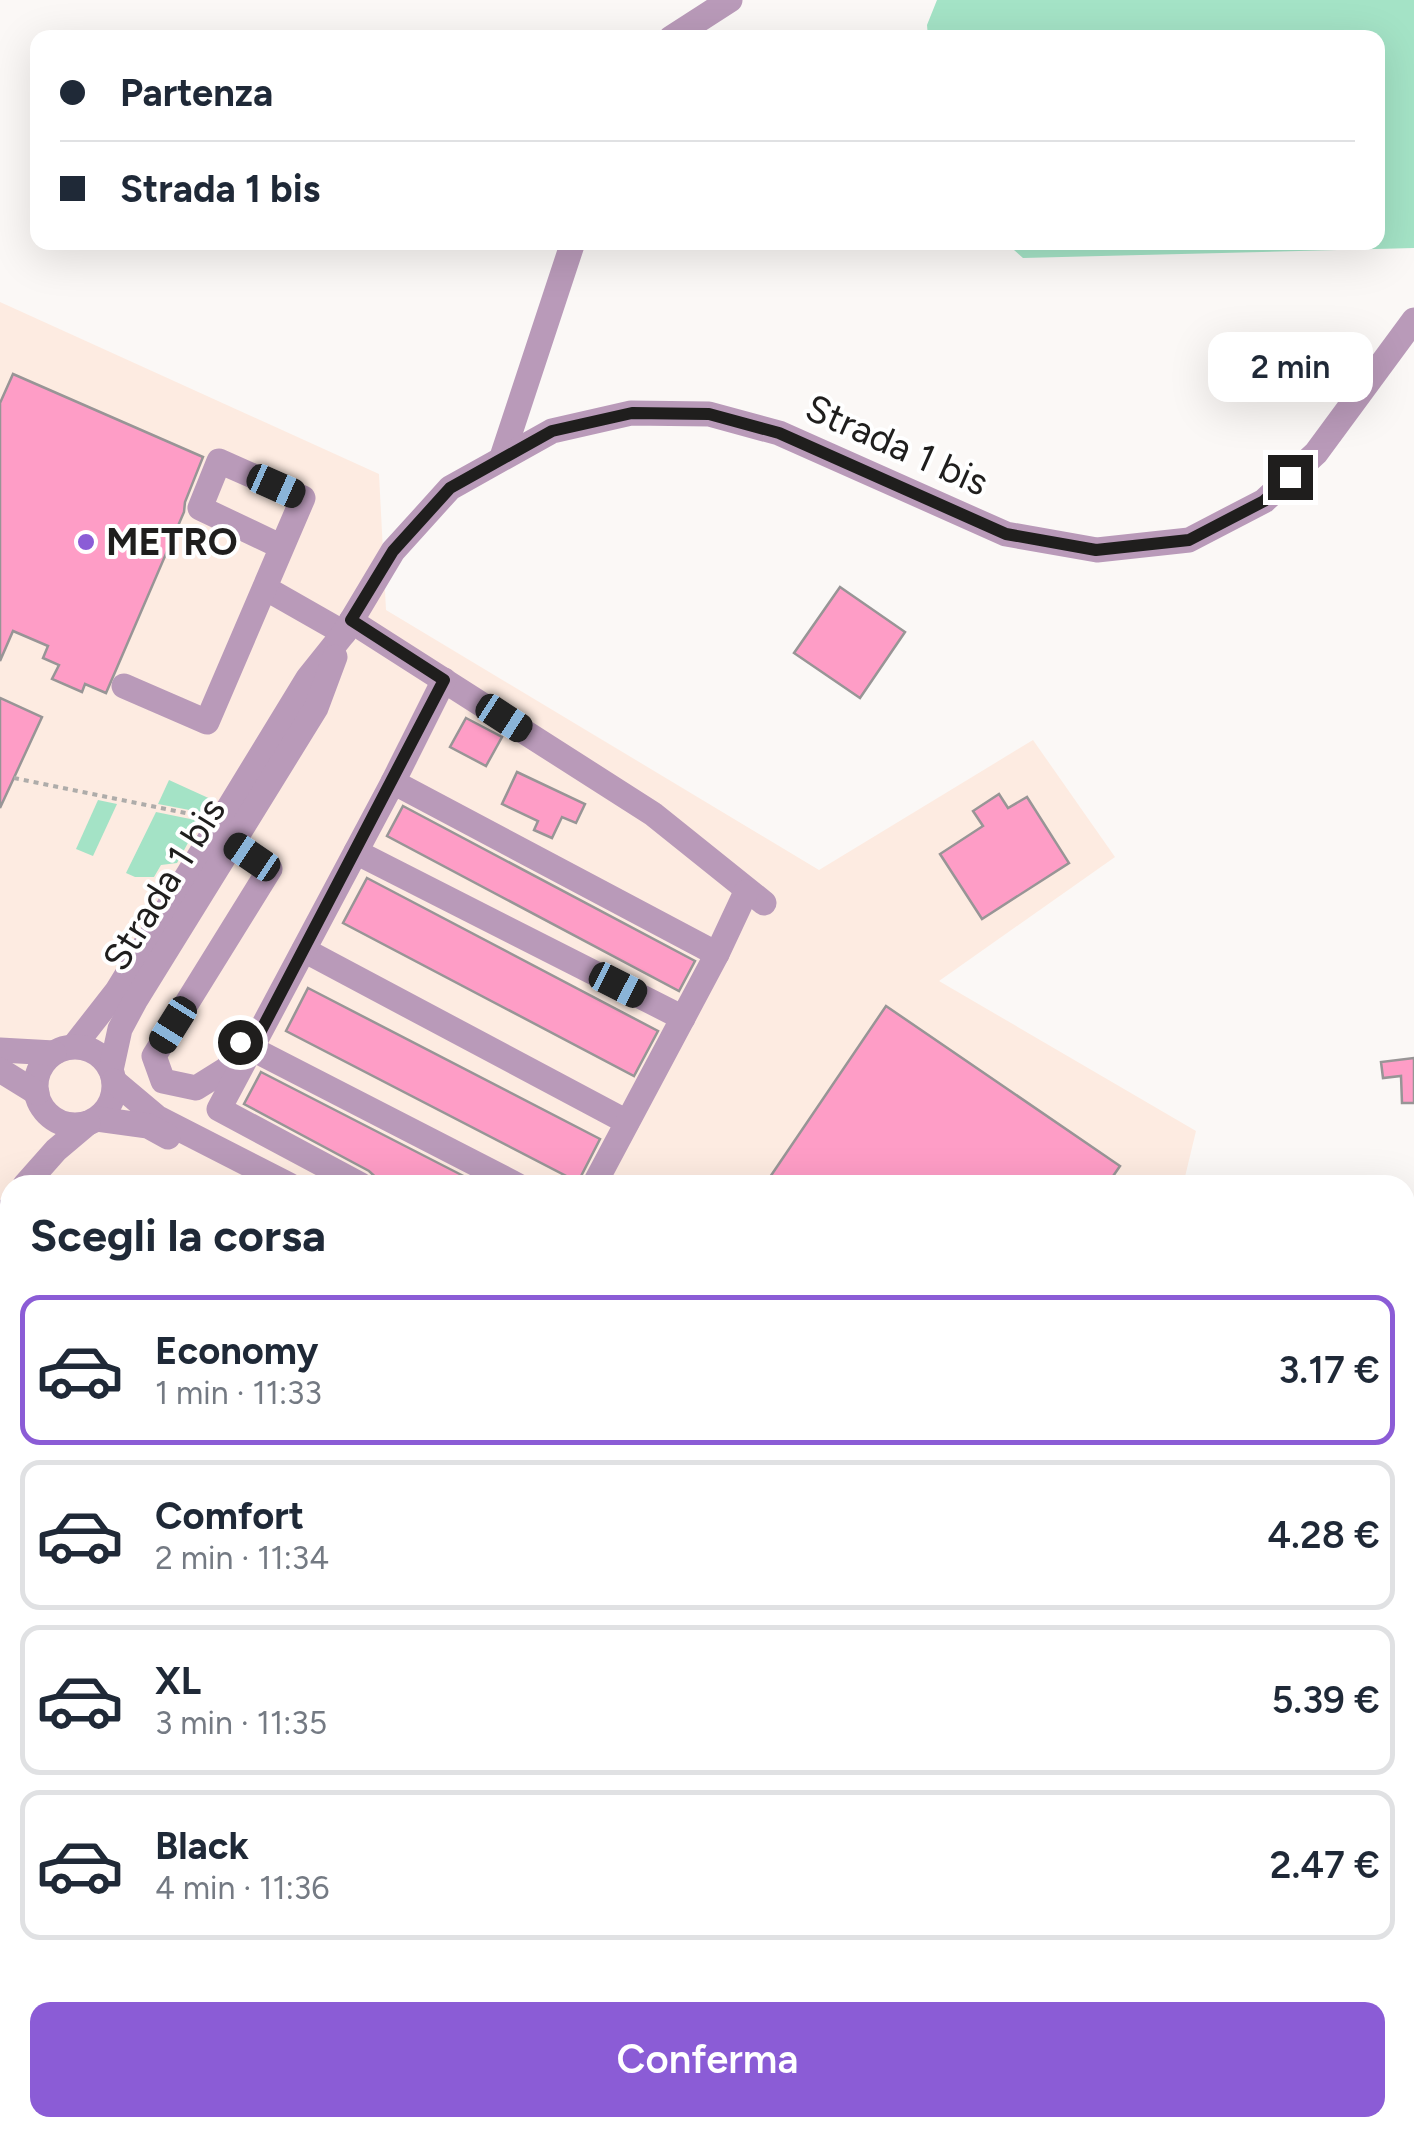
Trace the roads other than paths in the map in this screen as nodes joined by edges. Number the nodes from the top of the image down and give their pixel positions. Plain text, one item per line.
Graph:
1 (730, 0) edge
2 (683, 30) edge
3 (570, 250) edge
4 (1414, 320) edge
5 (502, 456) junction
6 (282, 547) dead end
7 (265, 588) junction
8 (347, 627) junction
9 (444, 680) junction
10 (124, 686) dead end
11 (393, 782) junction
12 (222, 833) junction
13 (356, 852) junction
14 (304, 950) junction
15 (716, 954) junction
16 (683, 1018) junction
17 (252, 1048) junction
18 (64, 1049) junction
19 (0, 1050) edge
20 (0, 1070) edge
21 (113, 1076) junction
22 (40, 1101) junction
23 (92, 1121) junction
24 (627, 1122) junction
25 (30, 1175) edge
26 (34, 1175) edge
27 (241, 1175) edge
28 (269, 1175) edge
29 (342, 1175) edge
30 (498, 1175) edge
31 (599, 1175) edge

1 - 2 street
3 - 5 street
4 - 5 street, Strada 1 bis
5 - 8 street, Strada 1 bis
6 - 7 street
7 - 8 street
7 - 10 street
8 - 9 street
8 - 12 street, Strada 1 bis
9 - 11 street
9 - 15 street
11 - 13 street
11 - 15 street
12 - 17 street
12 - 18 street, Strada 1 bis
12 - 21 street, Strada 1 bis
13 - 14 street
13 - 16 street
14 - 17 street
14 - 24 street
15 - 16 street
16 - 24 street
17 - 29 street
17 - 30 street
18 - 19 street
18 - 21 street
18 - 22 street
20 - 22 street
21 - 23 street
21 - 28 street
22 - 23 street
22 - 25 street
23 - 26 street
23 - 27 street
24 - 31 street

